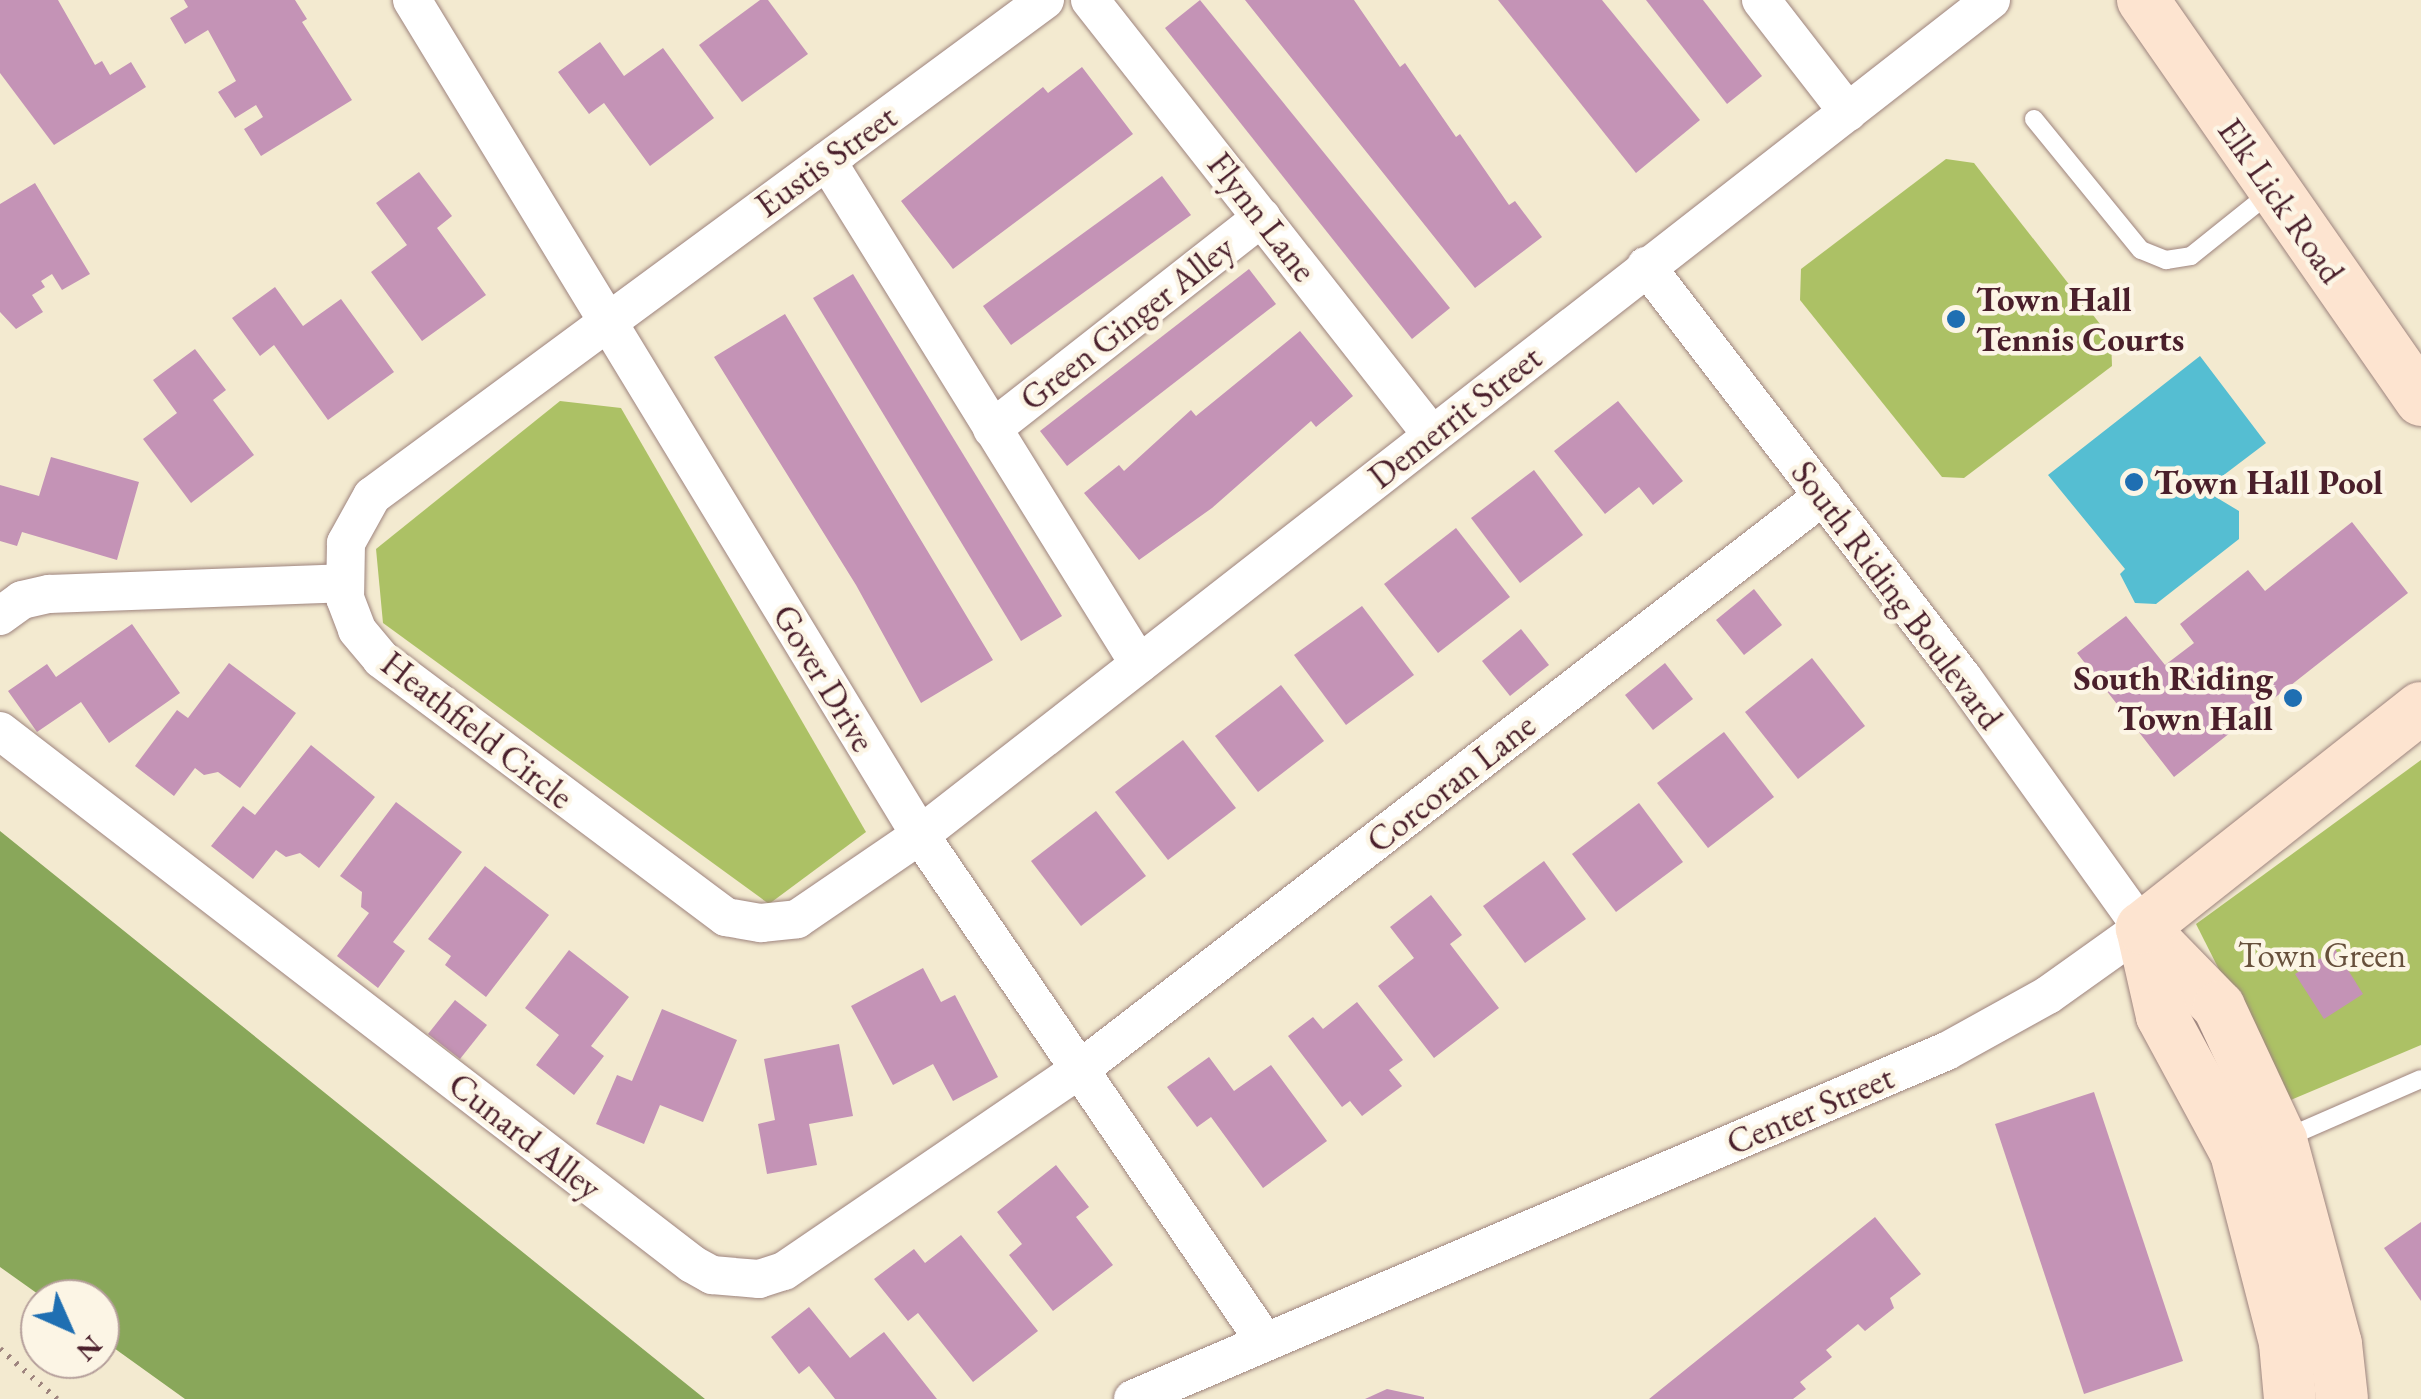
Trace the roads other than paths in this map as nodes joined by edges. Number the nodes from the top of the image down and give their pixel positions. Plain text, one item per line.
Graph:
1 (412, 0) edge
2 (1045, 0) edge
3 (1090, 0) edge
4 (1762, 0) edge
5 (1991, 0) edge
6 (2143, 0) edge
7 (1848, 112) junction
8 (2034, 120) dead end
9 (826, 161) junction
10 (2272, 191) junction
11 (1262, 217) junction
12 (1646, 266) junction
13 (608, 323) junction
14 (2421, 400) edge
15 (992, 429) junction
16 (1432, 435) junction
17 (1823, 496) junction
18 (343, 583) junction
19 (0, 616) edge
20 (1139, 664) junction
21 (2421, 708) edge
22 (0, 731) edge
23 (920, 835) junction
24 (2142, 928) junction
25 (1079, 1070) junction
26 (2421, 1079) edge
27 (2281, 1140) junction
28 (1263, 1339) junction
29 (1133, 1399) edge
30 (2290, 1399) edge
31 (2342, 1399) edge

1 - 13 street, Gover Drive
2 - 9 street, Eustis Street
3 - 11 street, Flynn Lane
4 - 7 street
5 - 7 street, Demerrit Street
6 - 10 street, Elk Lick Road
7 - 12 street, Demerrit Street
8 - 10 lane
9 - 13 street, Eustis Street
9 - 15 street, Green Ginger Alley
10 - 14 street, Elk Lick Road
11 - 15 street, Green Ginger Alley
11 - 16 street, Flynn Lane
12 - 16 street, Demerrit Street
12 - 17 street, South Riding Boulevard
13 - 18 street, Heathfield Circle
13 - 23 street, Gover Drive
15 - 20 street, Green Ginger Alley
16 - 20 street, Demerrit Street
17 - 24 street, South Riding Boulevard
17 - 25 street, Corcoran Lane
18 - 19 street
18 - 23 street, Heathfield Circle
20 - 23 street, Demerrit Street
21 - 24 street, Center Street
22 - 25 street, Cunard Alley
23 - 25 street, Gover Drive
24 - 27 street, South Riding Boulevard
24 - 28 street, Center Street
24 - 30 street, South Riding Boulevard
25 - 28 street, Gover Drive
26 - 27 lane
27 - 31 street, South Riding Boulevard
28 - 29 street, Center Street

